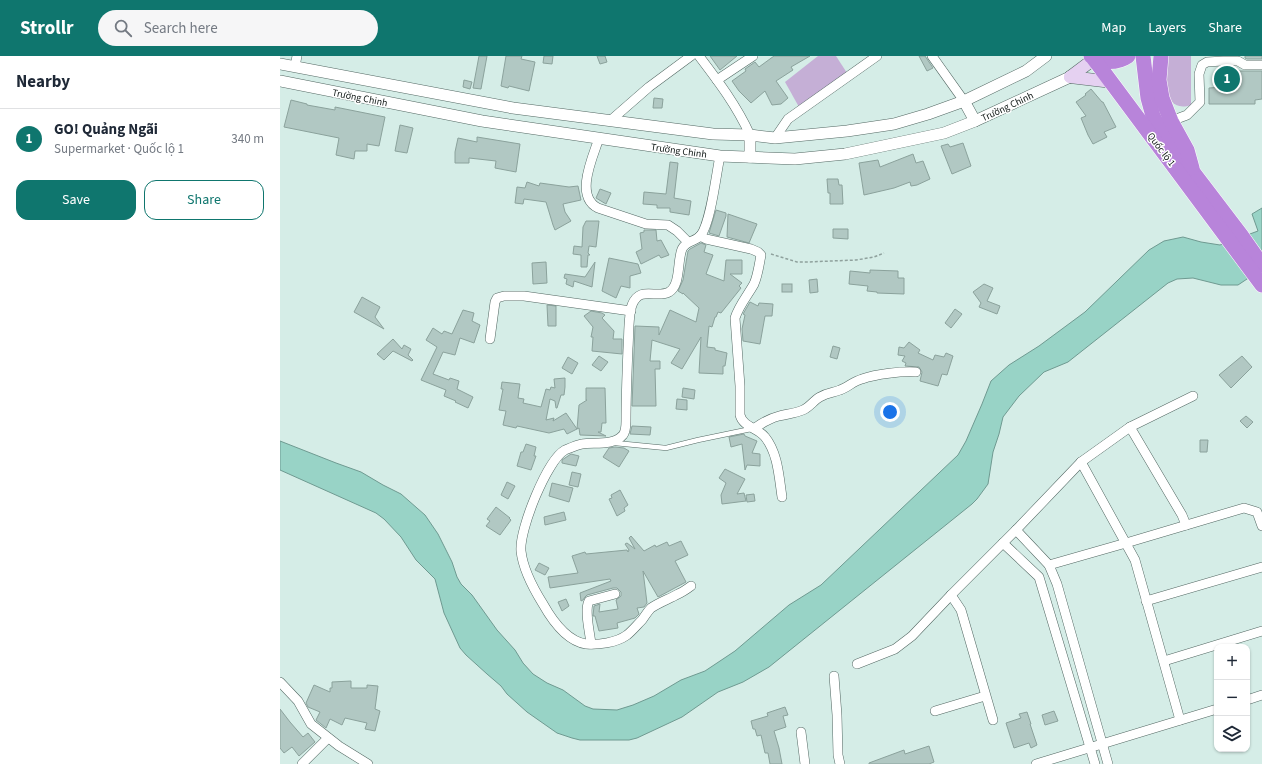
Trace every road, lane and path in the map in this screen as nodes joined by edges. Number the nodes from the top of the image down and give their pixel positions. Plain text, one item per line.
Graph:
1 (691, 56) edge
2 (699, 56) edge
3 (753, 56) edge
4 (877, 56) edge
5 (932, 56) edge
6 (1046, 56) edge
7 (1128, 56) edge
8 (1143, 56) edge
9 (1161, 56) edge
10 (1093, 58) edge
11 (1238, 58) edge
12 (296, 61) edge
13 (280, 64) edge
14 (1262, 65) edge
15 (1070, 77) junction
16 (717, 80) junction
17 (280, 81) edge
18 (1112, 82) junction
19 (292, 84) junction
20 (964, 101) junction
21 (610, 120) junction
22 (974, 121) junction
23 (1171, 122) junction
24 (750, 135) junction
25 (599, 138) junction
26 (775, 138) junction
27 (720, 156) junction
28 (750, 157) junction
29 (1193, 172) junction
30 (700, 236) junction
31 (1235, 237) junction
32 (688, 242) junction
33 (884, 253) dead end
34 (761, 255) junction
35 (1262, 265) edge
36 (1261, 283) edge
37 (631, 310) junction
38 (490, 339) dead end
39 (916, 372) dead end
40 (1193, 396) dead end
41 (1130, 427) junction
42 (755, 428) junction
43 (610, 442) junction
44 (1081, 462) junction
45 (782, 497) dead end
46 (1186, 525) junction
47 (1262, 526) edge
48 (1016, 530) junction
49 (1003, 543) junction
50 (1126, 543) junction
51 (1049, 565) junction
52 (1262, 567) edge
53 (691, 586) dead end
54 (615, 594) dead end
55 (951, 595) junction
56 (1146, 601) junction
57 (1262, 631) edge
58 (591, 644) junction
59 (1164, 661) junction
60 (858, 664) dead end
61 (834, 676) dead end
62 (280, 683) edge
63 (1262, 695) edge
64 (985, 696) junction
65 (1250, 699) edge
66 (1214, 710) edge
67 (935, 711) dead end
68 (993, 720) dead end
69 (1180, 720) junction
70 (801, 732) dead end
71 (328, 738) junction
72 (1102, 744) junction
73 (1090, 748) junction
74 (302, 764) edge
75 (368, 764) edge
76 (805, 764) edge
77 (840, 764) edge
78 (1036, 764) edge
79 (1095, 764) edge
80 (1108, 764) edge

1 - 21 street
2 - 16 street
3 - 16 street
4 - 26 street
5 - 20 street
6 - 20 street, Trường Chinh
7 - 10 highway
8 - 29 highway, Quốc lộ 1
9 - 23 highway
10 - 15 main road
10 - 18 highway, Quốc lộ 1
11 - 14 street
11 - 23 street
12 - 13 street, Trường Chinh
12 - 19 street
12 - 21 street, Trường Chinh
15 - 18 main road
15 - 22 street, Trường Chinh
16 - 24 street
17 - 19 street, Trường Chinh
18 - 31 highway, Quốc lộ 1
19 - 25 street, Trường Chinh
20 - 22 street
20 - 26 street, Trường Chinh
21 - 24 street, Trường Chinh
22 - 28 street, Trường Chinh
23 - 29 highway
24 - 26 street, Trường Chinh
24 - 28 street
25 - 27 street, Trường Chinh
25 - 32 street
27 - 28 street, Trường Chinh
27 - 30 street
29 - 31 highway, Quốc lộ 1
30 - 32 street
30 - 34 street
31 - 35 highway
31 - 36 highway
32 - 37 street
33 - 34 path
34 - 42 street
37 - 38 street
37 - 43 street
39 - 42 street
40 - 41 street
41 - 44 street
41 - 46 street
42 - 43 lane
42 - 45 street
43 - 58 street
44 - 48 street
44 - 50 street
46 - 47 street
46 - 50 street
48 - 49 street
48 - 51 street
49 - 55 street
49 - 73 street
50 - 51 street
50 - 56 street
51 - 72 street
52 - 56 street
53 - 58 street
54 - 58 street
55 - 60 street
55 - 64 street
56 - 59 street
57 - 59 street
59 - 69 street
61 - 77 street
62 - 71 street
63 - 65 street
64 - 67 street
64 - 68 street
66 - 69 street
69 - 72 street
70 - 76 street
71 - 74 street
71 - 75 street
72 - 73 street
72 - 80 street
73 - 78 street
73 - 79 street

